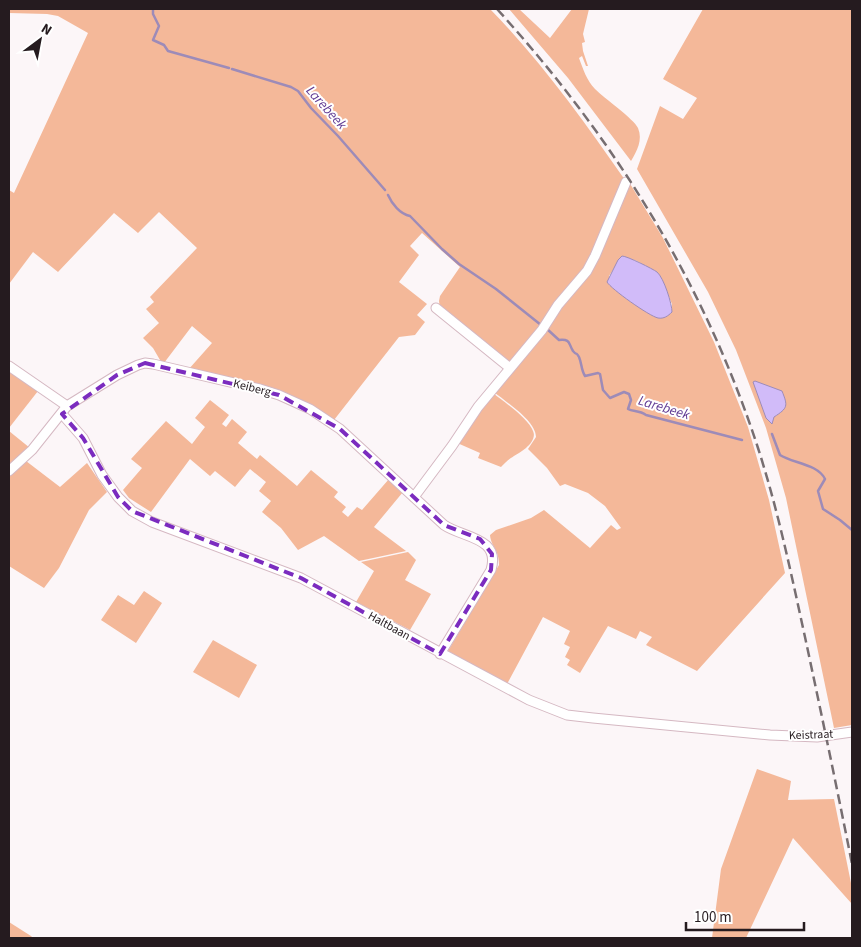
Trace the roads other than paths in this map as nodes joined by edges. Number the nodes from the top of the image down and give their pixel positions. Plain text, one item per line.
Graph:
1 (626, 182) dead end
2 (436, 308) dead end
3 (9, 366) edge
4 (510, 368) junction
5 (64, 410) junction
6 (9, 471) edge
7 (414, 497) junction
8 (440, 654) junction
9 (852, 732) edge
10 (770, 735) joint

1 - 4 street
2 - 4 street
3 - 5 street, Haltbaan
4 - 7 street
5 - 6 street, Keiberg
5 - 7 street, Keiberg
5 - 8 street, Haltbaan
7 - 8 street, Keiberg
8 - 10 street, Haltbaan
9 - 10 street, Keistraat

